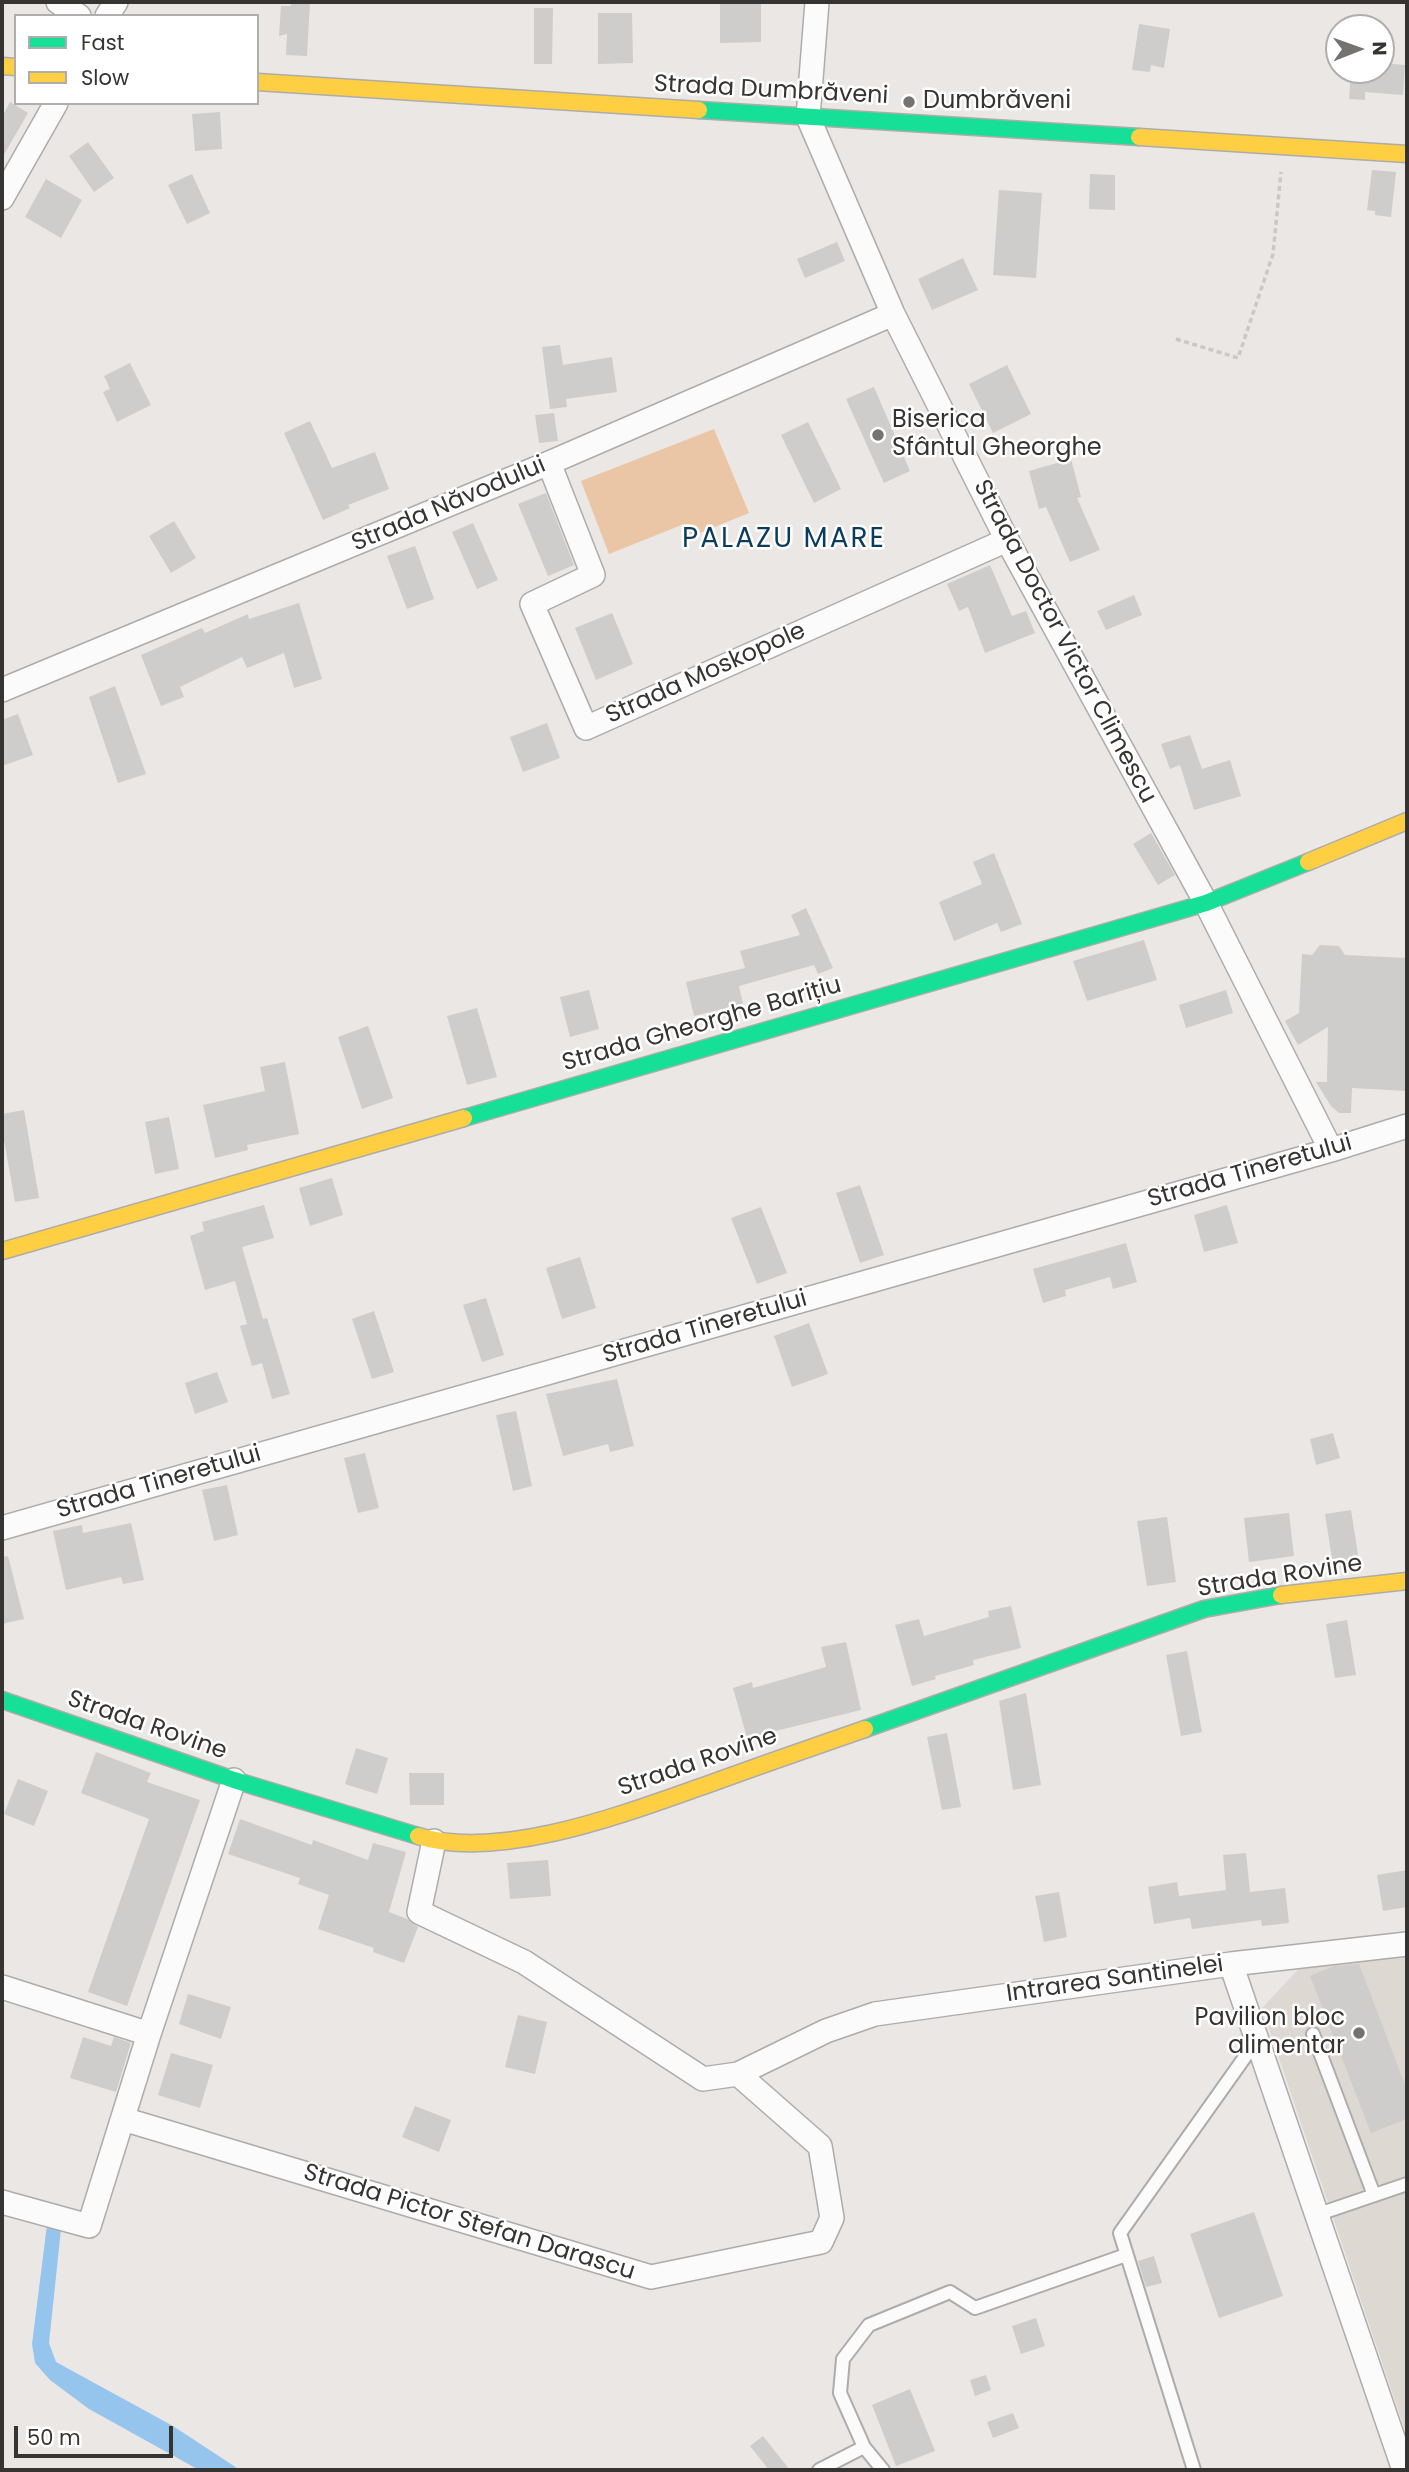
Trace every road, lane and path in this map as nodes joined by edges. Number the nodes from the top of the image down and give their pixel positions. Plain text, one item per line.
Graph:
1 (58, 2) edge
2 (817, 2) edge
3 (76, 14) edge
4 (259, 82) edge
5 (55, 105) edge
6 (808, 117) junction
7 (1284, 146) junction
8 (1407, 154) edge
9 (2, 198) edge
10 (893, 314) junction
11 (1176, 339) dead end
12 (550, 463) junction
13 (1007, 540) junction
14 (2, 690) edge
15 (1407, 821) edge
16 (1206, 903) junction
17 (1407, 1126) edge
18 (1331, 1150) junction
19 (2, 1251) edge
20 (2, 1528) edge
21 (1407, 1581) edge
22 (2, 1700) edge
23 (234, 1780) junction
24 (434, 1841) junction
25 (1407, 1944) edge
26 (1231, 1964) junction
27 (2, 1987) edge
28 (149, 2034) junction
29 (1312, 2035) dead end
30 (1257, 2039) junction
31 (738, 2074) junction
32 (123, 2119) junction
33 (1407, 2184) edge
34 (1374, 2195) junction
35 (2, 2202) edge
36 (1317, 2215) junction
37 (1126, 2255) junction
38 (864, 2448) junction
39 (819, 2470) edge
40 (883, 2470) edge
41 (1194, 2470) edge
42 (1404, 2470) edge

1 - 3 street
2 - 6 street, Strada Doctor Victor Climescu
4 - 6 street, Strada Dumbrăveni
5 - 9 street
6 - 7 street, Strada Dumbrăveni
6 - 10 street, Strada Doctor Victor Climescu
7 - 8 street, Strada Dumbrăveni
7 - 11 path
10 - 12 street, Strada Năvodului
10 - 13 street, Strada Doctor Victor Climescu
12 - 13 street, Strada Moskopole
12 - 14 street, Strada Năvodului
13 - 16 street, Strada Doctor Victor Climescu
15 - 16 street, Strada Gheorghe Barițiu
16 - 18 street, Strada Doctor Victor Climescu
16 - 19 street, Strada Gheorghe Barițiu
17 - 18 street, Strada Tineretului
18 - 20 street, Strada Tineretului
21 - 24 street, Strada Rovine
22 - 23 street, Strada Rovine
23 - 24 street, Strada Rovine
23 - 28 street
24 - 31 street, Intrarea Santinelei
25 - 26 street, Intrarea Santinelei
26 - 30 street
26 - 31 street, Intrarea Santinelei
27 - 28 street
28 - 32 street
29 - 34 lane
30 - 36 street
30 - 37 lane
31 - 32 street, Strada Pictor Stefan Darascu
32 - 35 street
33 - 34 lane
34 - 36 lane
36 - 42 street
37 - 38 lane
37 - 41 lane
38 - 39 lane
38 - 40 lane

